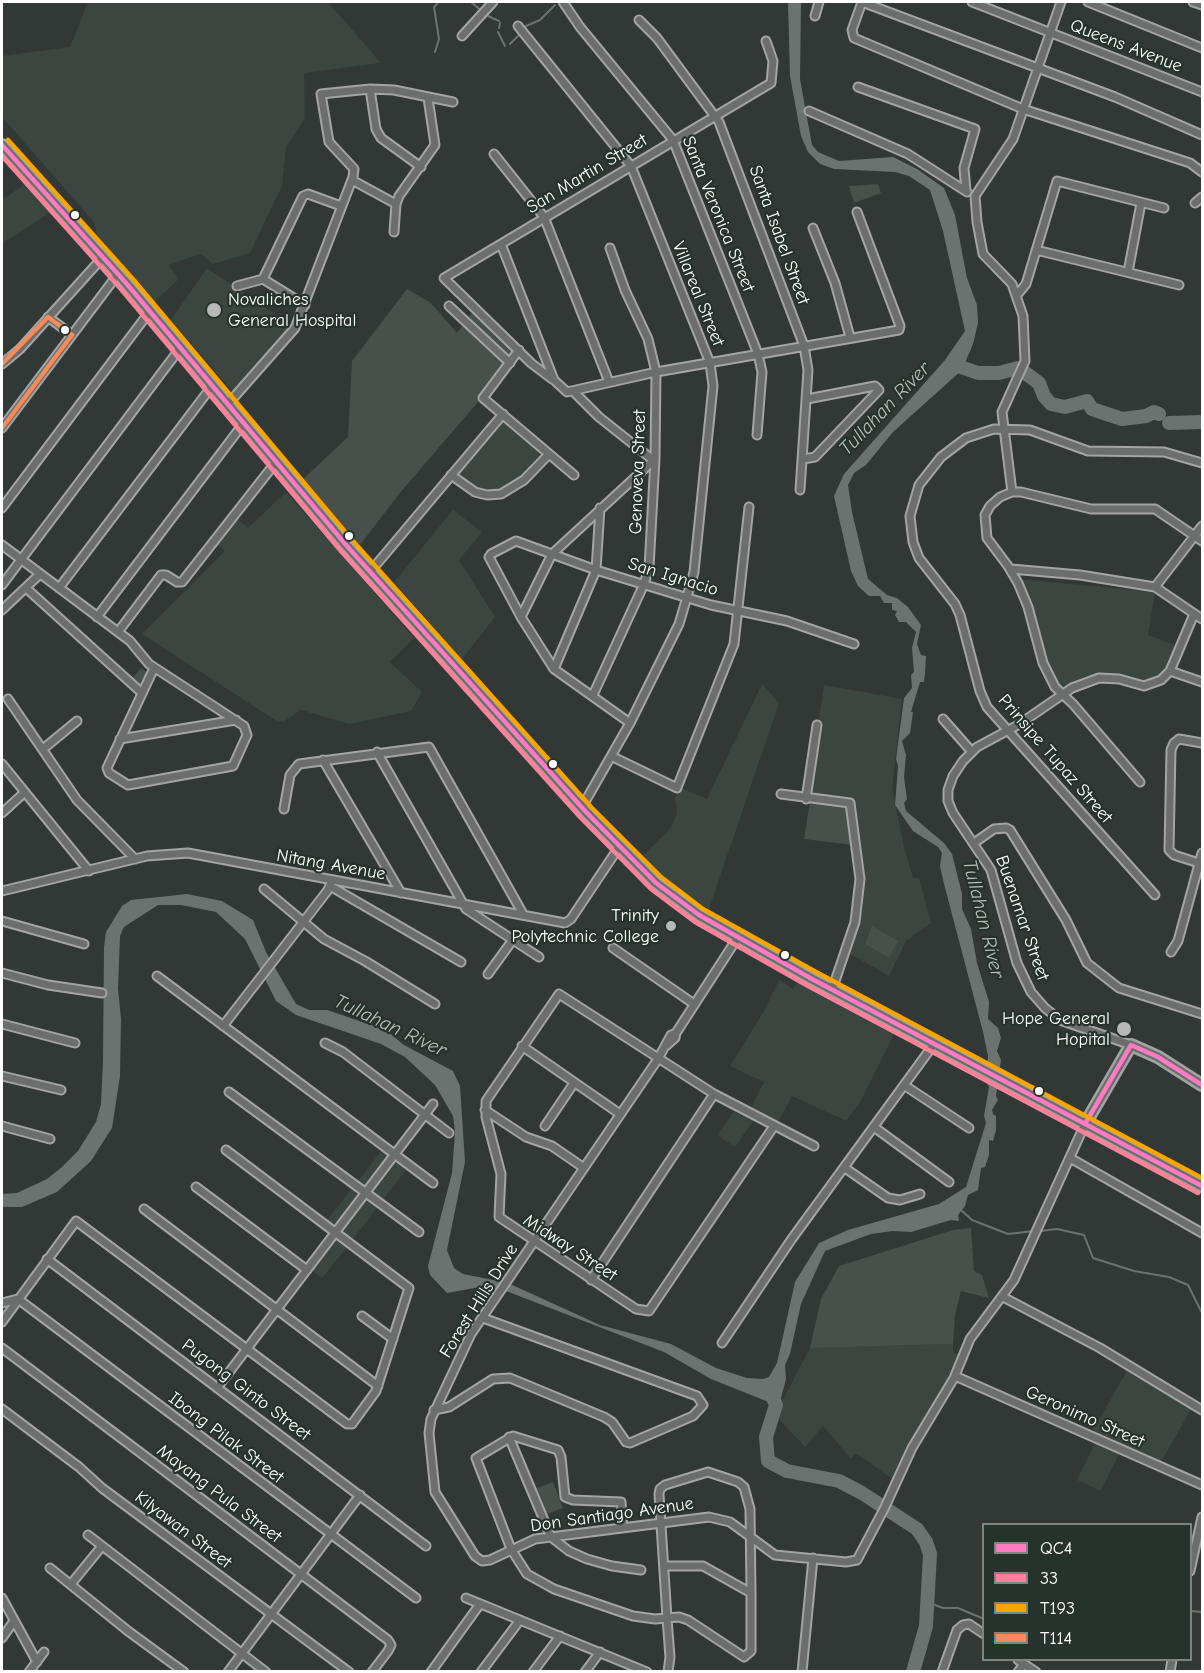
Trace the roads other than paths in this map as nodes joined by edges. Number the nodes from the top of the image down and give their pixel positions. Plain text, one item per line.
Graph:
1 (494, 2) edge
2 (564, 2) edge
3 (819, 2) edge
4 (862, 2) edge
5 (972, 2) edge
6 (1061, 2) edge
7 (1088, 2) edge
8 (1193, 2) edge
9 (1203, 5) edge
10 (815, 16) dead end
11 (639, 20) dead end
12 (518, 26) dead end
13 (1050, 33) junction
14 (462, 36) dead end
15 (766, 41) dead end
16 (1203, 48) edge
17 (1038, 68) junction
18 (858, 87) dead end
19 (370, 89) junction
20 (1203, 92) edge
21 (428, 98) junction
22 (453, 102) dead end
23 (1023, 109) junction
24 (809, 111) dead end
25 (715, 115) junction
26 (1203, 135) edge
27 (673, 140) junction
28 (2, 145) edge
29 (494, 154) dead end
30 (631, 166) junction
31 (421, 167) junction
32 (1203, 172) edge
33 (352, 180) junction
34 (966, 191) junction
35 (975, 196) junction
36 (1203, 197) edge
37 (1141, 203) junction
38 (1195, 203) dead end
39 (396, 204) junction
40 (341, 206) junction
41 (1164, 208) dead end
42 (857, 212) dead end
43 (544, 217) junction
44 (813, 228) dead end
45 (394, 232) dead end
46 (501, 244) junction
47 (610, 248) dead end
48 (1036, 250) junction
49 (103, 257) junction
50 (1128, 272) junction
51 (118, 274) junction
52 (263, 279) junction
53 (1179, 285) dead end
54 (237, 286) dead end
55 (1017, 295) junction
56 (305, 305) junction
57 (448, 306) dead end
58 (150, 311) junction
59 (48, 317) junction
60 (72, 335) junction
61 (850, 337) junction
62 (804, 346) junction
63 (182, 347) junction
64 (519, 350) junction
65 (758, 354) junction
66 (510, 363) junction
67 (710, 363) junction
68 (2, 364) edge
69 (656, 372) junction
70 (554, 380) junction
71 (609, 382) junction
72 (212, 386) junction
73 (573, 391) junction
74 (807, 399) junction
75 (228, 404) junction
76 (503, 414) junction
77 (243, 424) junction
78 (2, 428) edge
79 (1002, 428) junction
80 (757, 435) dead end
81 (549, 454) junction
82 (803, 459) junction
83 (654, 460) junction
84 (276, 462) junction
85 (1203, 463) edge
86 (451, 475) junction
87 (574, 475) dead end
88 (800, 490) dead end
89 (1012, 492) junction
90 (749, 507) dead end
91 (2, 508) edge
92 (600, 508) junction
93 (1203, 526) edge
94 (1195, 535) junction
95 (1203, 541) edge
96 (2, 545) edge
97 (552, 554) junction
98 (21, 560) junction
99 (1011, 569) junction
100 (596, 570) junction
101 (370, 572) junction
102 (40, 574) junction
103 (644, 584) junction
104 (2, 585) edge
105 (1155, 587) junction
106 (26, 588) junction
107 (59, 588) junction
108 (687, 597) junction
109 (2, 610) edge
110 (740, 612) junction
111 (1194, 614) junction
112 (97, 617) junction
113 (521, 617) junction
114 (1203, 619) edge
115 (118, 632) junction
116 (854, 644) dead end
117 (154, 668) junction
118 (554, 669) junction
119 (1170, 671) junction
120 (1203, 682) edge
121 (142, 693) junction
122 (1062, 694) junction
123 (593, 695) junction
124 (8, 699) dead end
125 (943, 719) dead end
126 (236, 720) junction
127 (77, 721) dead end
128 (630, 723) junction
129 (817, 725) dead end
130 (1006, 730) junction
131 (120, 739) junction
132 (1203, 744) edge
133 (43, 749) junction
134 (377, 752) junction
135 (972, 752) junction
136 (612, 757) junction
137 (323, 760) junction
138 (2, 764) edge
139 (1140, 782) dead end
140 (25, 792) junction
141 (781, 794) dead end
142 (806, 799) junction
143 (582, 807) junction
144 (284, 809) dead end
145 (2, 813) edge
146 (974, 843) junction
147 (619, 847) junction
148 (1203, 853) edge
149 (135, 859) junction
150 (1201, 863) edge
151 (89, 871) junction
152 (331, 883) junction
153 (264, 889) dead end
154 (2, 892) edge
155 (401, 893) junction
156 (1155, 895) dead end
157 (464, 904) junction
158 (523, 914) junction
159 (2, 921) edge
160 (303, 923) junction
161 (738, 937) junction
162 (512, 941) junction
163 (84, 944) dead end
164 (613, 948) dead end
165 (1171, 952) dead end
166 (539, 957) dead end
167 (461, 962) dead end
168 (2, 973) edge
169 (488, 974) dead end
170 (157, 976) dead end
171 (832, 990) junction
172 (102, 993) dead end
173 (435, 1004) dead end
174 (694, 1004) junction
175 (1203, 1014) edge
176 (2, 1024) edge
177 (223, 1026) junction
178 (75, 1043) dead end
179 (325, 1043) dead end
180 (934, 1044) junction
181 (1131, 1044) junction
182 (522, 1046) junction
183 (658, 1059) junction
184 (2, 1076) edge
185 (574, 1083) junction
186 (904, 1085) junction
187 (1203, 1085) edge
188 (61, 1090) dead end
189 (229, 1092) dead end
190 (714, 1094) junction
191 (433, 1104) dead end
192 (485, 1110) junction
193 (620, 1114) junction
194 (425, 1115) junction
195 (1085, 1124) junction
196 (2, 1126) edge
197 (545, 1126) dead end
198 (774, 1126) junction
199 (874, 1127) junction
200 (969, 1128) dead end
201 (449, 1132) dead end
202 (50, 1139) dead end
203 (814, 1146) dead end
204 (226, 1150) dead end
205 (395, 1154) junction
206 (1070, 1158) junction
207 (584, 1168) junction
208 (845, 1168) junction
209 (949, 1182) dead end
210 (433, 1183) dead end
211 (1203, 1186) edge
212 (196, 1187) dead end
213 (365, 1194) junction
214 (920, 1194) dead end
215 (144, 1209) dead end
216 (337, 1231) junction
217 (419, 1232) dead end
218 (1203, 1233) edge
219 (534, 1243) junction
220 (47, 1259) junction
221 (307, 1270) junction
222 (591, 1280) junction
223 (1003, 1297) junction
224 (18, 1299) junction
225 (2, 1303) edge
226 (277, 1310) junction
227 (362, 1316) dead end
228 (483, 1318) junction
229 (2, 1322) edge
230 (393, 1339) junction
231 (722, 1344) dead end
232 (2, 1348) edge
233 (247, 1349) junction
234 (955, 1376) junction
235 (378, 1386) junction
236 (218, 1388) junction
237 (2, 1409) edge
238 (434, 1410) junction
239 (1203, 1410) edge
240 (509, 1437) junction
241 (1203, 1485) edge
242 (360, 1496) junction
243 (1203, 1517) edge
244 (661, 1522) junction
245 (622, 1527) junction
246 (88, 1535) dead end
247 (331, 1535) junction
248 (551, 1537) junction
249 (750, 1538) junction
250 (102, 1546) junction
251 (426, 1546) dead end
252 (511, 1550) junction
253 (813, 1558) junction
254 (663, 1566) junction
255 (1192, 1566) edge
256 (50, 1568) dead end
257 (641, 1570) dead end
258 (302, 1575) junction
259 (71, 1584) junction
260 (751, 1593) junction
261 (2, 1598) edge
262 (416, 1598) dead end
263 (466, 1598) dead end
264 (480, 1604) junction
265 (271, 1616) junction
266 (667, 1618) junction
267 (520, 1620) junction
268 (14, 1621) junction
269 (982, 1633) edge
270 (560, 1636) junction
271 (2, 1638) edge
272 (44, 1652) dead end
273 (600, 1652) junction
274 (243, 1653) junction
275 (37, 1662) junction
276 (1021, 1662) edge
277 (638, 1670) edge
278 (30, 1671) edge
279 (184, 1671) edge
280 (228, 1671) edge
281 (266, 1671) edge
282 (348, 1671) edge
283 (372, 1671) edge
284 (432, 1671) edge
285 (481, 1671) edge
286 (533, 1671) edge
287 (585, 1671) edge
288 (647, 1671) edge
289 (668, 1671) edge
290 (802, 1671) edge
291 (942, 1671) edge
292 (1018, 1671) edge
293 (1036, 1671) edge

1 - 14 street
2 - 27 street, Santa Veronica Street
3 - 10 street
4 - 17 street
4 - 23 street
5 - 13 street, Queens Avenue
6 - 13 street
7 - 16 street
8 - 9 street
11 - 25 street, Santa Isabel Street
12 - 30 street, Villareal Street
13 - 17 street
13 - 20 street, Queens Avenue
15 - 25 street, San Martin Street
17 - 23 street
17 - 26 street
18 - 34 street
19 - 21 street
19 - 31 street
19 - 33 street
21 - 22 street
21 - 31 street
23 - 32 street
23 - 35 street
24 - 34 street
25 - 27 street, San Martin Street
25 - 62 street, Santa Isabel Street
27 - 30 street, San Martin Street
27 - 65 street, Santa Veronica Street
28 - 49 main road
29 - 43 street
30 - 43 street, San Martin Street
30 - 67 street, Villareal Street
31 - 39 street
33 - 39 street
33 - 40 street
34 - 35 street
35 - 55 street
36 - 38 street
37 - 41 street
37 - 48 street
37 - 50 street
39 - 45 street
40 - 52 street
40 - 56 street
42 - 61 street
43 - 46 street, San Martin Street
43 - 71 street
44 - 61 street
46 - 64 street, San Martin Street
46 - 70 street
47 - 69 street, Genoveva Street
48 - 50 street
48 - 55 street
49 - 51 main road
49 - 59 street
50 - 53 street
51 - 58 main road
51 - 60 street
52 - 54 street
52 - 56 street
55 - 79 street
56 - 75 street
57 - 66 street
58 - 63 main road
58 - 91 street
59 - 60 street
59 - 68 street
60 - 78 street
61 - 62 street
62 - 65 street
62 - 74 street, Santa Isabel Street
63 - 72 main road
63 - 98 street
64 - 66 street
64 - 70 street
65 - 67 street
65 - 80 street, Santa Veronica Street
66 - 76 street
67 - 69 street
67 - 108 street, Villareal Street
69 - 71 street
69 - 83 street, Genoveva Street
70 - 73 street
71 - 73 street
72 - 75 main road
72 - 107 street
73 - 83 street
74 - 82 street, Santa Isabel Street
74 - 82 street
75 - 77 main road
76 - 81 street
76 - 86 street
77 - 84 main road
77 - 112 street
79 - 85 street, Prinsipe Tupaz Street
79 - 89 street
79 - 130 street, Prinsipe Tupaz Street
81 - 86 street
81 - 87 street
82 - 88 street, Santa Isabel Street
83 - 92 street
83 - 103 street, Genoveva Street
84 - 101 main road
84 - 115 street
86 - 101 street
89 - 94 street
89 - 99 street
90 - 110 street
92 - 97 street
92 - 100 street
93 - 94 street
94 - 95 street
94 - 105 street
96 - 98 street
97 - 100 street, San Ignacio
97 - 113 street
97 - 113 street, San Ignacio
98 - 102 street
98 - 104 street
99 - 105 street
99 - 122 street
100 - 103 street, San Ignacio
100 - 118 street
101 - 143 main road
102 - 106 street
102 - 107 street
103 - 108 street, San Ignacio
103 - 123 street, Genoveva Street
105 - 111 street
106 - 109 street
106 - 121 street
107 - 112 street
108 - 110 street, San Ignacio
108 - 128 street, Villareal Street
110 - 116 street, San Ignacio
110 - 136 street
111 - 114 street
111 - 119 street
112 - 115 street
113 - 118 street
115 - 117 street
117 - 121 street
117 - 126 street
118 - 123 street
119 - 120 street
119 - 122 street, Buenamar Street
121 - 131 street
122 - 130 street, Buenamar Street
122 - 139 street
123 - 128 street
124 - 133 street
125 - 135 street
126 - 131 street
126 - 131 street
127 - 133 street
128 - 136 street, Villareal Street
129 - 142 street
130 - 135 street, Buenamar Street
130 - 156 street, Prinsipe Tupaz Street
132 - 150 street
133 - 149 street
134 - 137 street
134 - 157 street
134 - 158 street
135 - 146 street, Buenamar Street
136 - 143 street, Villareal Street
137 - 144 street
137 - 155 street
138 - 140 street
140 - 145 street
140 - 151 street
141 - 142 street
142 - 171 street
143 - 147 main road
146 - 175 street
146 - 181 street, Buenamar Street
147 - 158 street, Nitang Avenue
147 - 161 main road
148 - 150 street
149 - 151 street, Nitang Avenue
149 - 152 street, Nitang Avenue
150 - 165 street
151 - 154 street, Nitang Avenue
152 - 155 street, Nitang Avenue
152 - 160 street
152 - 167 street
153 - 160 street
155 - 157 street, Nitang Avenue
157 - 158 street, Nitang Avenue
157 - 162 street
159 - 163 street
160 - 173 street
160 - 177 street
161 - 171 main road
161 - 174 street, Forest Hills Drive
162 - 166 street
162 - 169 street
164 - 174 street
168 - 172 street
170 - 177 street
171 - 180 main road
174 - 183 street, Forest Hills Drive
176 - 178 street
177 - 205 street
179 - 194 street
180 - 186 street
180 - 195 main road
181 - 187 main road, Buenamar Street
181 - 195 main road
182 - 183 street
182 - 185 street
182 - 192 street
183 - 190 street
183 - 193 street, Forest Hills Drive
184 - 188 street
185 - 193 street
185 - 197 street
186 - 199 street
186 - 200 street
189 - 213 street
190 - 198 street
190 - 222 street
191 - 194 street
192 - 207 street
192 - 219 street, Midway Street
193 - 207 street, Forest Hills Drive
194 - 201 street
194 - 205 street
195 - 206 street
195 - 211 main road
196 - 202 street
198 - 203 street
198 - 222 street, Midway Street
199 - 208 street
199 - 209 street
204 - 216 street
205 - 210 street
205 - 213 street
206 - 218 street
206 - 223 street
207 - 219 street, Forest Hills Drive
208 - 214 street
208 - 231 street
212 - 221 street
213 - 216 street
213 - 217 street
215 - 226 street
216 - 221 street
216 - 230 street
219 - 222 street, Midway Street
219 - 228 street, Forest Hills Drive
220 - 224 street
220 - 233 street
220 - 236 street, Pugong Ginto Street
221 - 226 street
223 - 234 street
223 - 239 street
224 - 225 street
224 - 229 street
224 - 247 street, Ibong Pilak Street
226 - 233 street
226 - 235 street
227 - 230 street
228 - 238 street, Forest Hills Drive
228 - 238 street
230 - 235 street
232 - 258 street, Mayang Pula Street
233 - 235 street
233 - 236 street
234 - 241 street, Geronimo Street
234 - 253 street, Don Santiago Avenue
236 - 242 street, Pugong Ginto Street
237 - 265 street, Kilyawan Street
238 - 252 street, Forest Hills Drive
240 - 245 street
240 - 248 street
240 - 252 street
242 - 247 street
242 - 251 street, Pugong Ginto Street
243 - 255 street
244 - 245 street, Don Santiago Avenue
244 - 249 street, Don Santiago Avenue
244 - 249 street
244 - 254 street
245 - 248 street, Don Santiago Avenue
246 - 250 street
247 - 258 street
247 - 262 street, Ibong Pilak Street
248 - 252 street, Don Santiago Avenue
248 - 257 street
249 - 253 street, Don Santiago Avenue
249 - 260 street
250 - 259 street
250 - 274 street
252 - 266 street
253 - 290 street
254 - 260 street
254 - 266 street
256 - 259 street
258 - 265 street
258 - 283 street, Mayang Pula Street
259 - 279 street
260 - 266 street
261 - 268 street
263 - 264 street
264 - 267 street
264 - 284 street
265 - 274 street
265 - 282 street, Kilyawan Street
266 - 289 street
267 - 270 street
267 - 285 street
268 - 271 street
268 - 275 street
269 - 291 street
270 - 273 street
270 - 286 street
272 - 275 street
273 - 277 street
273 - 287 street
274 - 280 street
274 - 281 street
275 - 278 street
276 - 292 street
276 - 293 street
277 - 288 street

